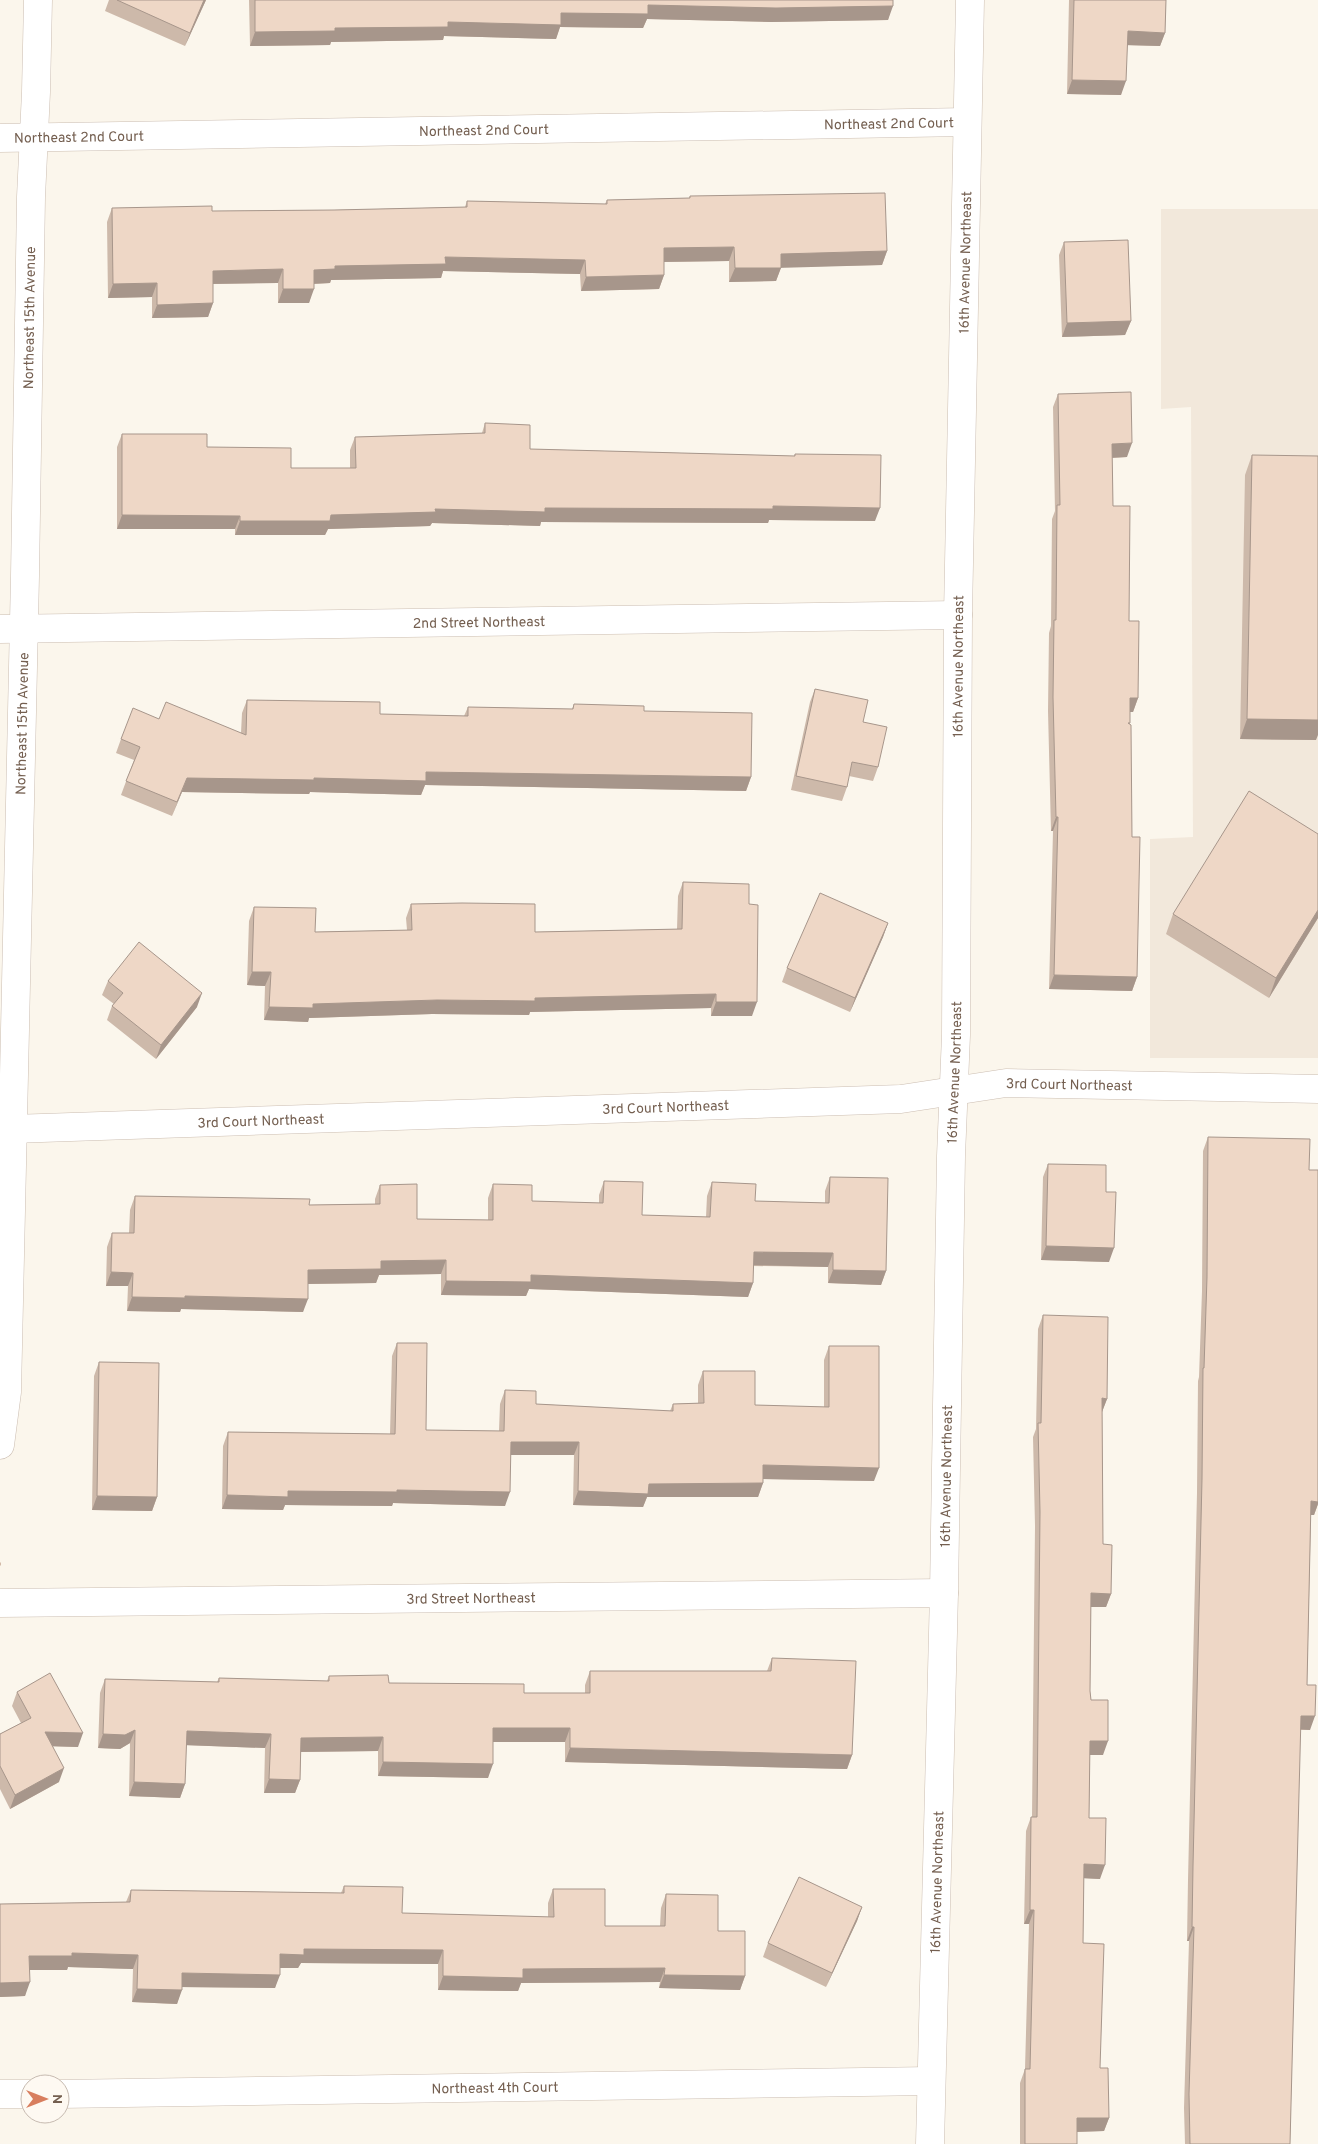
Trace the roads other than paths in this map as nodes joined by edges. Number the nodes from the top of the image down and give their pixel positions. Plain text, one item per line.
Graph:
1 (38, 0) edge
2 (970, 0) edge
3 (967, 122) junction
4 (34, 137) junction
5 (0, 138) edge
6 (958, 615) junction
7 (12, 629) edge
8 (1318, 1089) edge
9 (954, 1091) junction
10 (12, 1130) junction
11 (0, 1445) edge
12 (944, 1594) junction
13 (0, 1603) edge
14 (931, 2081) junction
15 (0, 2094) edge
16 (20, 2094) edge
17 (70, 2094) edge
18 (930, 2144) edge

1 - 4 street, Northeast 15th Avenue
2 - 3 street, 16th Avenue Northeast
3 - 4 street, Northeast 2nd Court
3 - 6 street, 16th Avenue Northeast
4 - 5 street, Northeast 2nd Court
4 - 7 street, Northeast 15th Avenue
6 - 7 street, 2nd Street Northeast
6 - 9 street, 16th Avenue Northeast
7 - 10 street, Northeast 15th Avenue
8 - 9 street, 3rd Court Northeast
9 - 10 street, 3rd Court Northeast
9 - 12 street, 16th Avenue Northeast
10 - 11 street, Northeast 15th Avenue
12 - 13 street, 3rd Street Northeast
12 - 14 street, 16th Avenue Northeast
14 - 17 street, Northeast 4th Court
14 - 18 street, 16th Avenue Northeast
15 - 16 street

